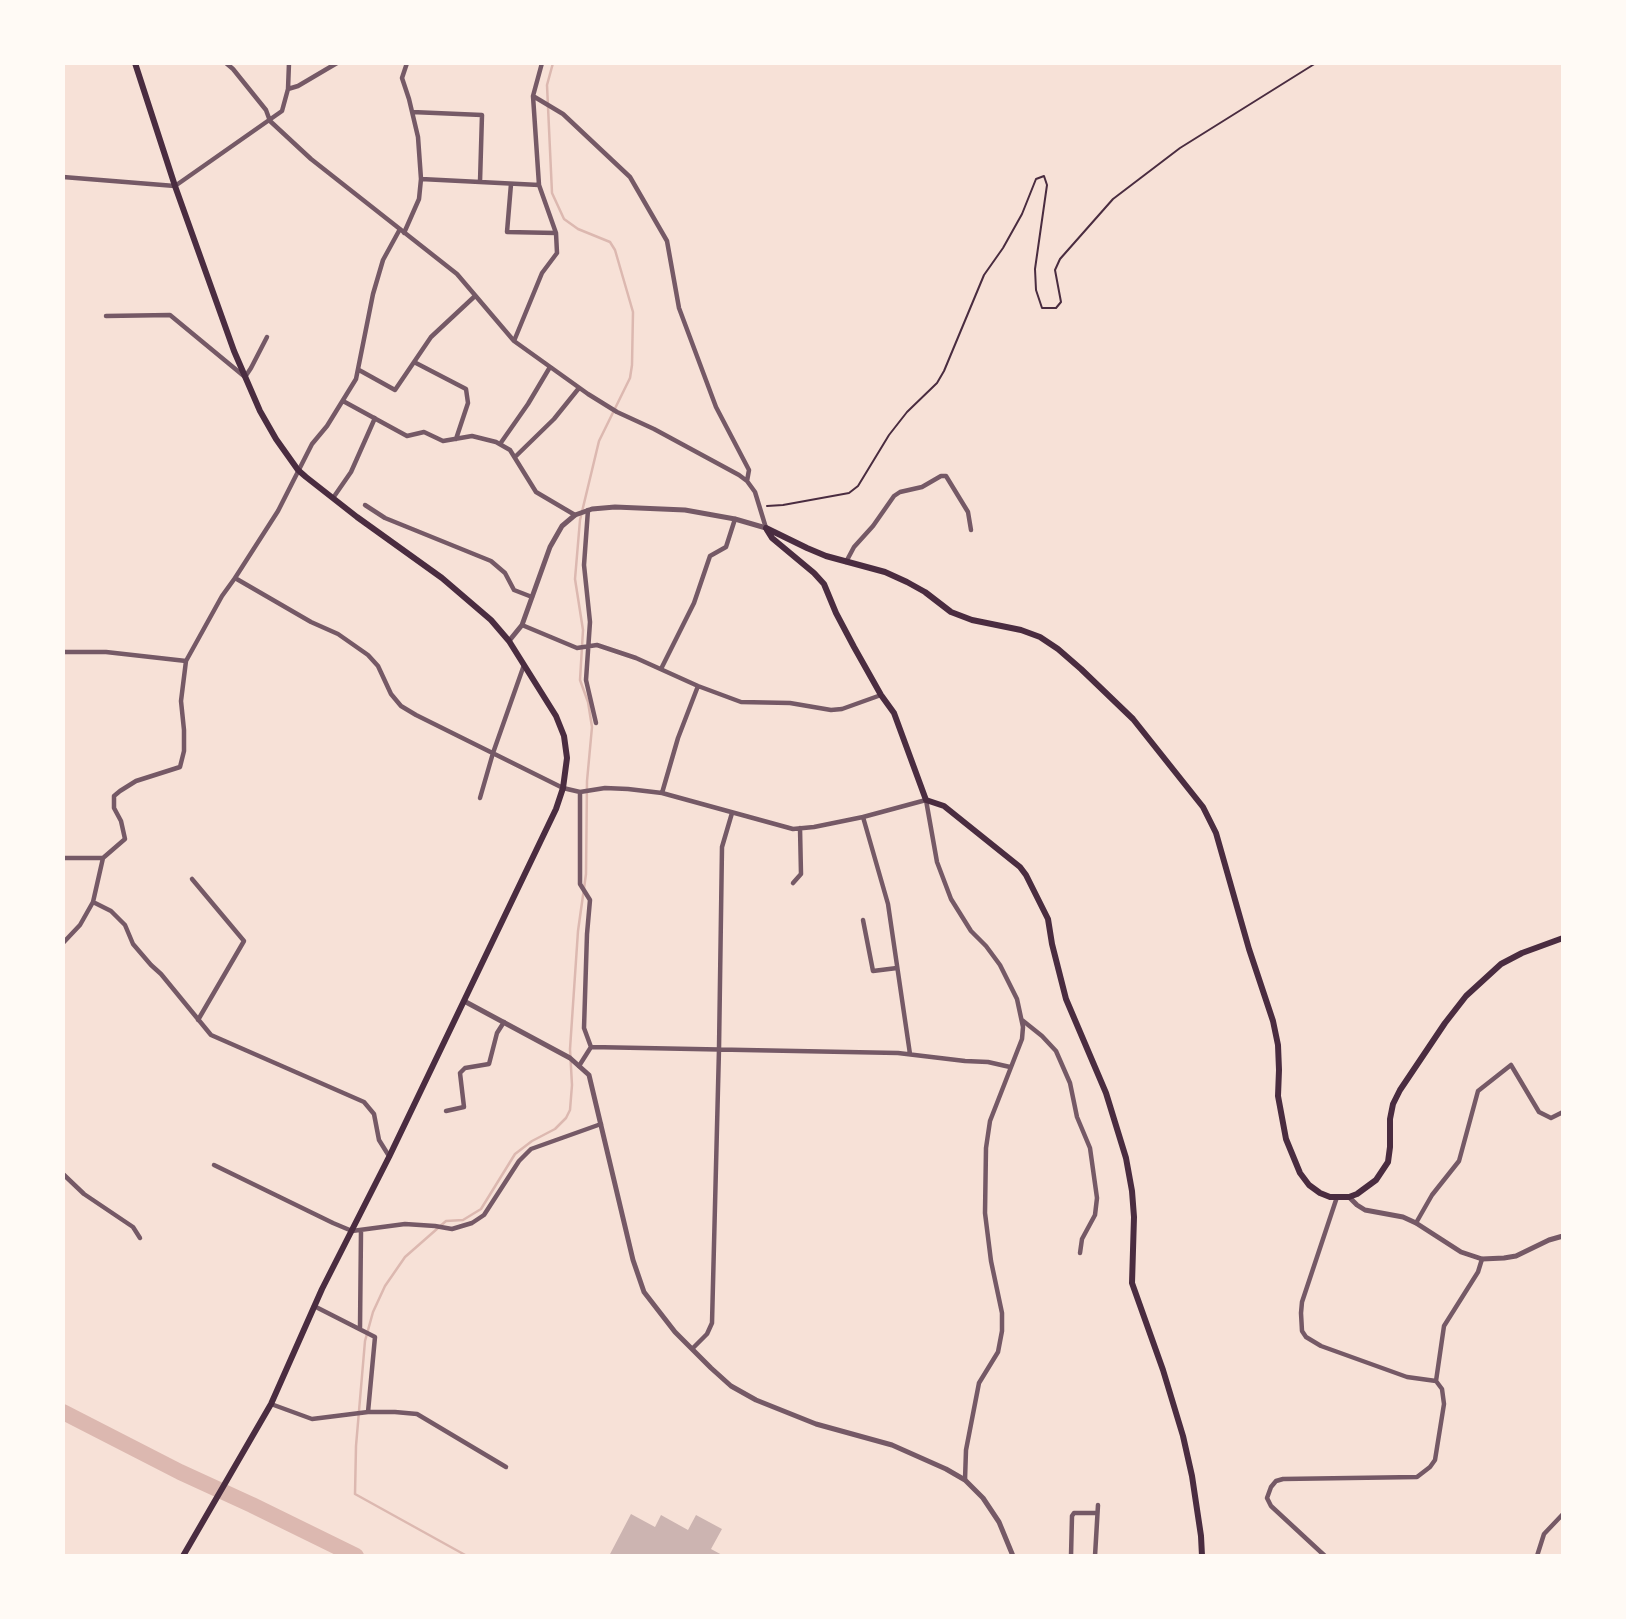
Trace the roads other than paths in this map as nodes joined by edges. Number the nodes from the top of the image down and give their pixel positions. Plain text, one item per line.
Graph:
1 (135, 63) edge
2 (226, 63) edge
3 (289, 63) edge
4 (337, 63) edge
5 (407, 63) edge
6 (542, 63) edge
7 (288, 89) junction
8 (533, 96) junction
9 (412, 112) junction
10 (270, 121) junction
11 (63, 177) edge
12 (421, 179) junction
13 (480, 182) junction
14 (511, 184) junction
15 (539, 185) junction
16 (175, 186) junction
17 (402, 231) junction
18 (556, 233) junction
19 (475, 296) junction
20 (106, 316) dead end
21 (267, 337) dead end
22 (514, 341) junction
23 (414, 362) junction
24 (550, 367) junction
25 (359, 370) junction
26 (245, 377) junction
27 (579, 388) junction
28 (343, 401) junction
29 (376, 418) junction
30 (456, 439) junction
31 (500, 444) junction
32 (515, 457) junction
33 (298, 470) junction
34 (747, 481) junction
35 (333, 498) junction
36 (365, 505) dead end
37 (588, 510) junction
38 (575, 515) junction
39 (736, 519) junction
40 (766, 528) junction
41 (971, 530) dead end
42 (846, 562) junction
43 (235, 578) junction
44 (532, 597) junction
45 (522, 625) junction
46 (509, 641) junction
47 (589, 646) junction
48 (63, 652) edge
49 (186, 660) junction
50 (524, 665) junction
51 (661, 669) junction
52 (698, 686) junction
53 (881, 695) junction
54 (596, 723) dead end
55 (493, 753) junction
56 (564, 788) junction
57 (580, 792) junction
58 (662, 793) junction
59 (480, 798) dead end
60 (926, 800) junction
61 (732, 813) junction
62 (863, 817) junction
63 (800, 828) junction
64 (63, 858) edge
65 (103, 858) junction
66 (192, 879) dead end
67 (793, 883) dead end
68 (93, 902) junction
69 (863, 920) dead end
70 (1563, 938) edge
71 (63, 943) edge
72 (897, 968) junction
73 (464, 1001) junction
74 (198, 1020) junction
75 (1021, 1020) junction
76 (504, 1022) junction
77 (591, 1047) junction
78 (719, 1049) junction
79 (909, 1054) junction
80 (579, 1066) junction
81 (1010, 1067) junction
82 (446, 1111) dead end
83 (1563, 1112) edge
84 (600, 1124) junction
85 (389, 1157) junction
86 (214, 1165) dead end
87 (63, 1174) edge
88 (1337, 1197) junction
89 (1349, 1197) junction
90 (1416, 1223) junction
91 (352, 1231) junction
92 (361, 1231) junction
93 (1563, 1237) edge
94 (140, 1238) dead end
95 (1080, 1253) dead end
96 (1482, 1259) junction
97 (314, 1306) junction
98 (360, 1329) junction
99 (693, 1348) junction
100 (1436, 1381) junction
101 (271, 1404) junction
102 (368, 1412) junction
103 (506, 1467) dead end
104 (965, 1480) junction
105 (1098, 1505) dead end
106 (1097, 1513) junction
107 (1563, 1514) edge
108 (183, 1556) edge
109 (1013, 1556) edge
110 (1071, 1556) edge
111 (1095, 1556) edge
112 (1202, 1556) edge
113 (1325, 1556) edge
114 (1537, 1556) edge

1 - 16 main road
2 - 10 street
3 - 7 street
4 - 7 street
5 - 9 street
6 - 8 street
7 - 10 street
8 - 15 street
8 - 34 street
9 - 12 street
9 - 13 street
10 - 16 street
10 - 17 street
11 - 16 street
12 - 13 street
12 - 17 street
13 - 14 street
14 - 15 street
14 - 18 street
15 - 18 street
16 - 26 main road
17 - 19 street
17 - 25 street
18 - 22 street
19 - 22 street
19 - 23 street
20 - 26 street
21 - 26 street
22 - 24 street
23 - 25 street
23 - 30 street
24 - 27 street
24 - 31 street
25 - 28 street
26 - 33 main road
27 - 32 street
27 - 34 street
28 - 29 street
28 - 33 street
29 - 30 street
29 - 35 street
30 - 31 street
31 - 32 street
32 - 38 street
33 - 35 main road
33 - 43 street
34 - 40 street
35 - 46 main road
36 - 44 street
37 - 38 street
37 - 39 street
37 - 47 street
38 - 44 street
39 - 40 street
39 - 51 street
40 - 42 main road
40 - 53 main road
41 - 42 street
42 - 88 main road
43 - 49 street
43 - 55 street
44 - 45 street
45 - 46 street
45 - 47 street
46 - 50 main road
47 - 51 street
47 - 54 street
48 - 49 street
49 - 65 street
50 - 55 street
50 - 56 main road
51 - 52 street
52 - 53 street
52 - 58 street
53 - 60 main road
55 - 56 street
55 - 59 street
56 - 57 street
56 - 73 main road
57 - 58 street
57 - 77 street
58 - 61 street
60 - 62 street
60 - 75 street
60 - 112 main road
61 - 63 street
61 - 78 street
62 - 63 street
62 - 72 street
63 - 67 street
64 - 65 street
65 - 68 street
66 - 74 street
68 - 71 street
68 - 74 street
69 - 72 street
70 - 89 main road
72 - 79 street
73 - 76 street
73 - 85 main road
74 - 85 street
75 - 81 street
75 - 95 street
76 - 80 street
76 - 82 street
77 - 78 street
77 - 80 street
78 - 79 street
78 - 99 street
79 - 81 street
80 - 84 street
81 - 104 street
83 - 90 street
84 - 92 street
84 - 99 street
85 - 91 main road
86 - 91 street
87 - 94 street
88 - 89 main road
88 - 100 street
89 - 90 street
90 - 96 street
91 - 92 street
91 - 97 main road
92 - 98 street
93 - 96 street
96 - 100 street
97 - 98 street
97 - 101 main road
98 - 102 street
99 - 104 street
100 - 113 street
101 - 102 street
101 - 108 main road
102 - 103 street
104 - 109 street
105 - 106 street
106 - 110 street
106 - 111 street
107 - 114 street

